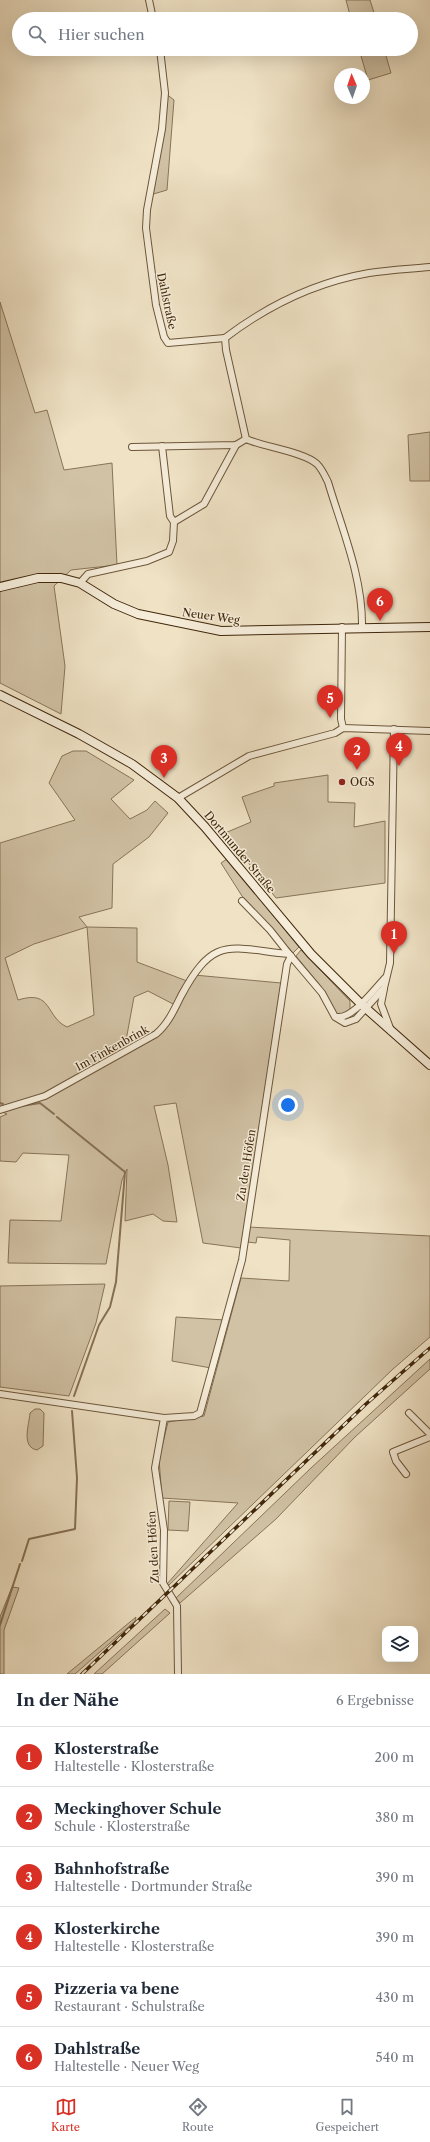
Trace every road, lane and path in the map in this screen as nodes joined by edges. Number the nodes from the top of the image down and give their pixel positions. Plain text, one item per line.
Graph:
1 (149, 0) edge
2 (152, 12) edge
3 (161, 56) edge
4 (430, 267) edge
5 (225, 338) junction
6 (246, 439) junction
7 (236, 445) junction
8 (162, 446) junction
9 (132, 447) dead end
10 (174, 522) junction
11 (80, 583) junction
12 (0, 587) edge
13 (342, 627) junction
14 (362, 627) junction
15 (430, 627) edge
16 (0, 695) edge
17 (343, 728) junction
18 (394, 729) junction
19 (430, 731) edge
20 (178, 798) junction
21 (242, 901) dead end
22 (290, 955) junction
23 (386, 977) junction
24 (384, 988) junction
25 (363, 1006) junction
26 (390, 1028) junction
27 (430, 1065) edge
28 (0, 1110) edge
29 (0, 1394) edge
30 (409, 1413) dead end
31 (164, 1418) junction
32 (430, 1434) edge
33 (430, 1437) edge
34 (406, 1474) dead end
35 (178, 1674) edge

1 - 2 street
3 - 5 street, Dahlstraße
4 - 5 street
5 - 6 street
6 - 7 street
6 - 14 street
7 - 8 street
7 - 10 street
8 - 9 street
8 - 10 street
10 - 11 street
11 - 12 main road, Neuer Weg
11 - 13 main road, Neuer Weg
13 - 14 main road, Neuer Weg
13 - 17 street
14 - 15 main road, Neuer Weg
16 - 20 main road, Dortmunder Straße
17 - 18 street
17 - 20 street
18 - 19 street
18 - 23 street
20 - 25 main road, Dortmunder Straße
21 - 22 street
22 - 25 street
22 - 28 street, Im Finkenbrink
22 - 31 street, Zu den Höfen
23 - 24 street
23 - 25 street
24 - 25 street
24 - 26 street
25 - 26 main road, Dortmunder Straße
26 - 27 main road, Dortmunder Straße
29 - 31 street, Zu den Höfen
30 - 32 street
31 - 35 street, Zu den Höfen
33 - 34 street

